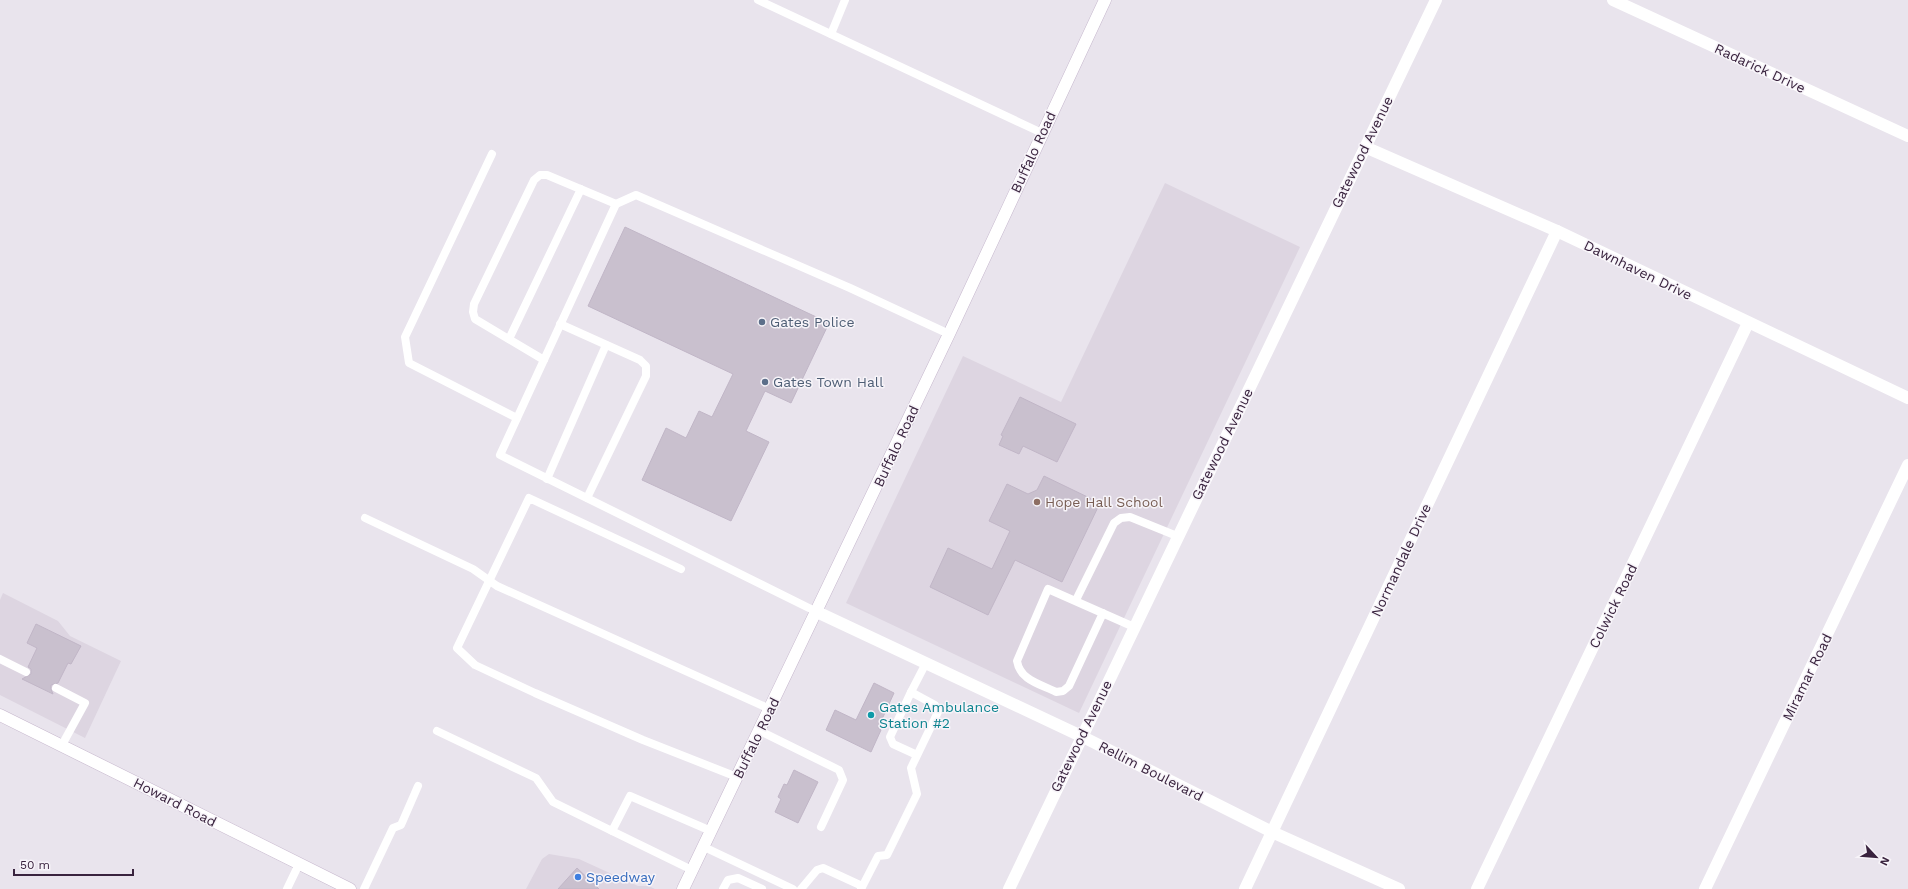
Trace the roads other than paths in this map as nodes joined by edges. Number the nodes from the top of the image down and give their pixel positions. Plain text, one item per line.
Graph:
1 (758, 0) edge
2 (845, 0) edge
3 (1105, 0) edge
4 (1436, 0) edge
5 (1613, 0) edge
6 (831, 34) junction
7 (1042, 132) junction
8 (1908, 136) edge
9 (1365, 146) junction
10 (492, 154) dead end
11 (581, 189) junction
12 (616, 204) junction
13 (1557, 231) junction
14 (1748, 323) junction
15 (560, 324) junction
16 (949, 334) junction
17 (509, 339) junction
18 (606, 345) junction
19 (544, 360) junction
20 (1908, 398) edge
21 (517, 418) junction
22 (1908, 465) edge
23 (547, 479) junction
24 (587, 498) junction
25 (365, 518) dead end
26 (1177, 536) junction
27 (681, 569) dead end
28 (490, 580) junction
29 (1076, 600) junction
30 (817, 612) junction
31 (1102, 613) junction
32 (1134, 627) junction
33 (0, 659) edge
34 (926, 663) junction
35 (26, 672) dead end
36 (56, 688) dead end
37 (911, 692) junction
38 (770, 710) junction
39 (0, 715) edge
40 (437, 731) dead end
41 (760, 731) junction
42 (1081, 736) junction
43 (62, 745) junction
44 (917, 756) junction
45 (737, 777) junction
46 (418, 786) dead end
47 (821, 827) dead end
48 (612, 831) junction
49 (711, 831) junction
50 (1272, 832) junction
51 (704, 847) junction
52 (299, 864) junction
53 (692, 870) junction
54 (862, 887) edge
55 (287, 889) edge
56 (350, 889) edge
57 (364, 889) edge
58 (683, 889) edge
59 (723, 889) edge
60 (762, 889) edge
61 (793, 889) edge
62 (801, 889) edge
63 (1008, 889) edge
64 (1245, 889) edge
65 (1399, 889) edge
66 (1477, 889) edge
67 (1705, 889) edge

1 - 6 lane
2 - 6 lane
3 - 7 street, Buffalo Road
4 - 9 street, Gatewood Avenue
5 - 8 street, Radarick Drive
6 - 7 lane
7 - 16 street, Buffalo Road
9 - 13 street, Dawnhaven Drive
9 - 26 street, Gatewood Avenue
10 - 21 lane
11 - 12 lane
11 - 17 lane
11 - 17 lane
12 - 15 lane
12 - 16 lane
13 - 14 street, Dawnhaven Drive
13 - 50 street, Normandale Drive
14 - 20 street, Dawnhaven Drive
14 - 66 street, Colwick Road
15 - 18 lane
15 - 19 lane
16 - 30 street, Buffalo Road
17 - 19 lane
18 - 23 lane
18 - 24 lane
19 - 21 lane
21 - 23 lane
22 - 67 street, Miramar Road
23 - 24 lane
24 - 30 lane
25 - 28 lane
26 - 29 lane
26 - 32 street, Gatewood Avenue
27 - 28 lane
28 - 38 lane
28 - 45 lane
29 - 31 lane
29 - 31 lane
30 - 34 street, Rellim Boulevard
30 - 38 street, Buffalo Road
31 - 32 lane
32 - 42 street, Gatewood Avenue
33 - 35 lane
34 - 37 lane
34 - 42 street, Rellim Boulevard
36 - 43 lane
37 - 44 lane
37 - 44 lane
38 - 41 street, Buffalo Road
39 - 43 street, Howard Road
40 - 48 lane
41 - 45 street, Buffalo Road
41 - 47 lane
42 - 50 street, Rellim Boulevard
42 - 63 street, Gatewood Avenue
43 - 52 street, Howard Road
44 - 54 lane
45 - 49 street, Buffalo Road
46 - 57 lane
48 - 49 lane
48 - 53 lane
49 - 51 street, Buffalo Road
50 - 64 street, Normandale Drive
50 - 65 street, Rellim Boulevard
51 - 53 street, Buffalo Road
51 - 61 lane
52 - 55 lane
52 - 56 street, Howard Road
53 - 58 street, Buffalo Road
54 - 62 lane
59 - 60 lane

